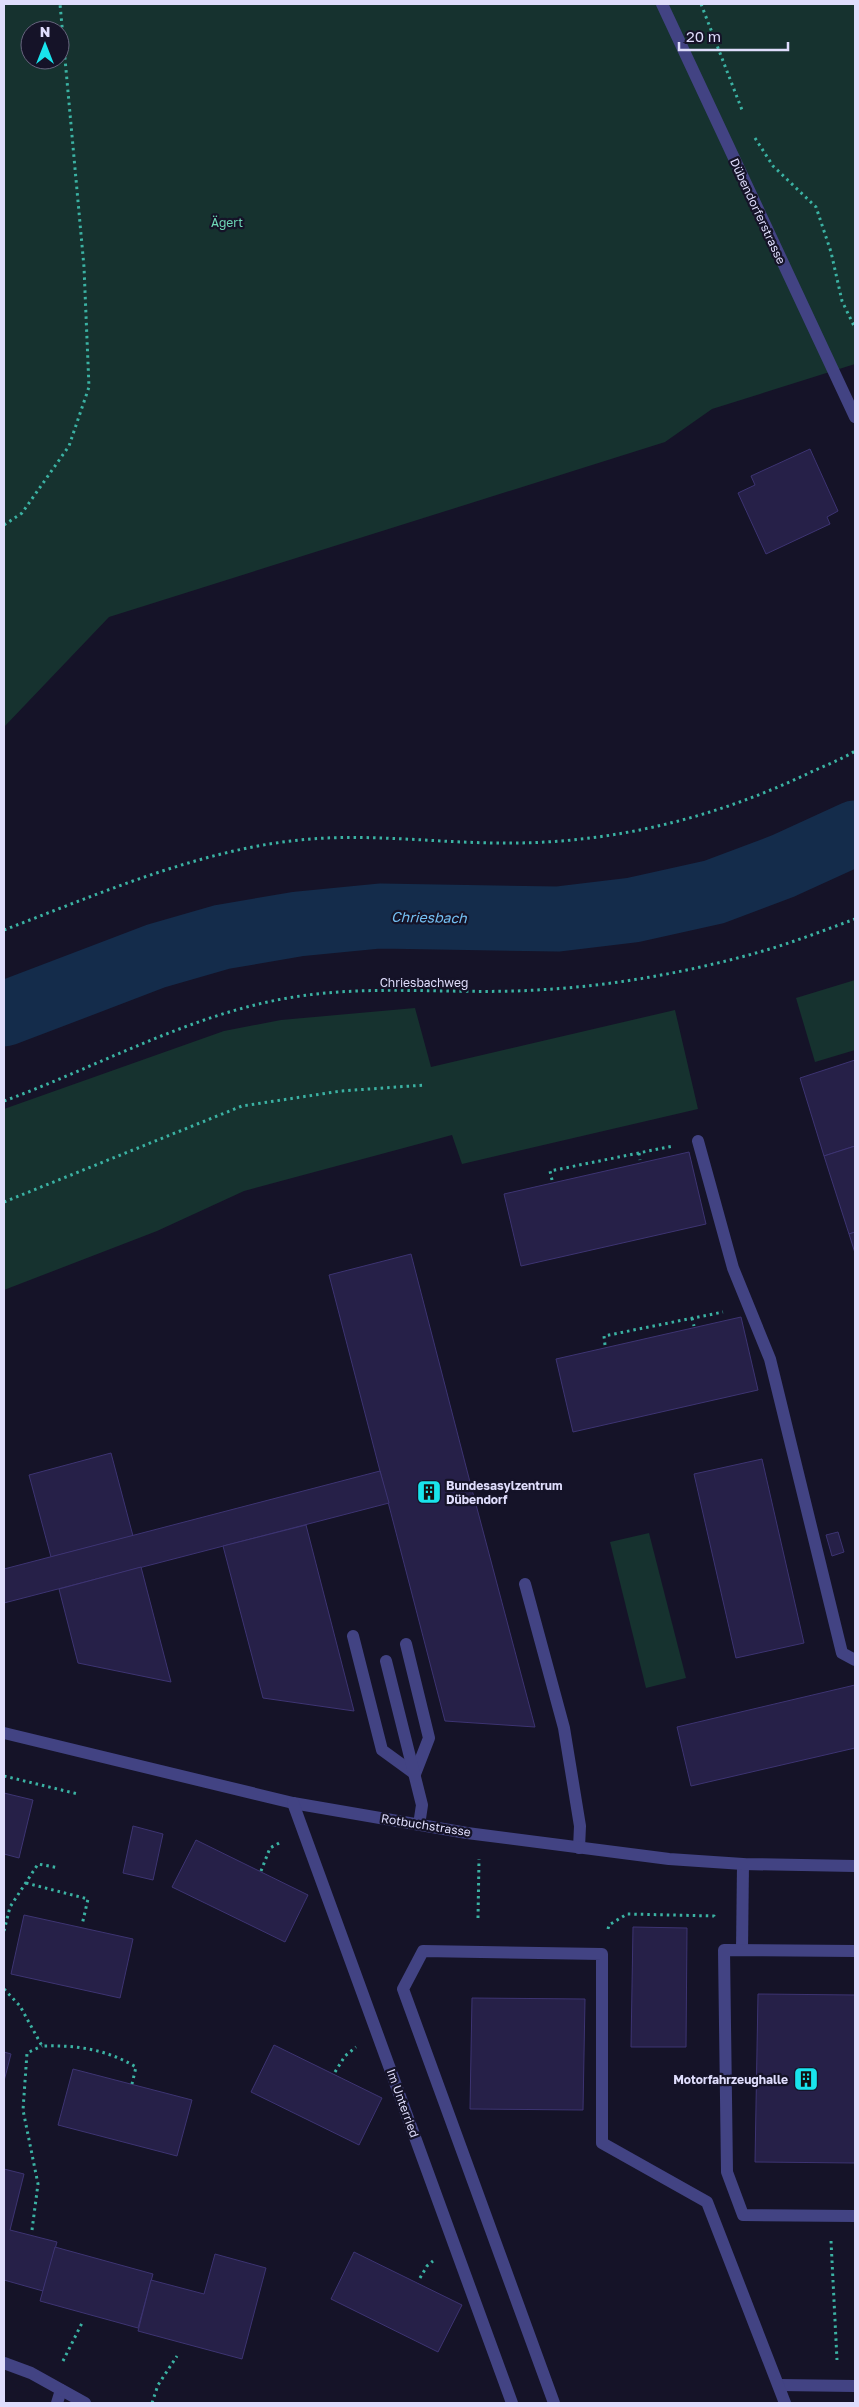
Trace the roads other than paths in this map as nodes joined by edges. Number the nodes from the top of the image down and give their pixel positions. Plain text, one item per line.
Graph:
1 (662, 4) edge
2 (852, 403) edge
3 (855, 417) edge
4 (698, 1141) road end
5 (525, 1584) dead end
6 (353, 1636) dead end
7 (406, 1644) dead end
8 (855, 1660) edge
9 (386, 1661) dead end
10 (4, 1733) edge
11 (415, 1774) junction
12 (293, 1803) junction
13 (420, 1825) junction
14 (579, 1848) junction
15 (743, 1864) junction
16 (855, 1866) edge
17 (742, 1950) junction
18 (855, 1951) edge
19 (855, 2216) edge
20 (4, 2363) edge
21 (779, 2385) junction
22 (855, 2386) edge
23 (62, 2390) junction
24 (57, 2403) edge
25 (85, 2403) edge
26 (512, 2403) edge
27 (554, 2403) edge
28 (785, 2403) edge

1 - 2 street, Dübendorferstrasse
2 - 3 street, Dübendorferstrasse
4 - 8 street
5 - 14 street
6 - 11 street
7 - 11 street
9 - 11 street
10 - 12 street, Rotbuchstrasse
11 - 13 street
12 - 13 street, Rotbuchstrasse
12 - 26 street, Im Unterried
13 - 14 street, Rotbuchstrasse
14 - 15 street, Rotbuchstrasse
15 - 16 street, Rotbuchstrasse
15 - 17 street
17 - 18 street
17 - 19 street
20 - 23 street
21 - 22 street
21 - 27 street
21 - 28 street
23 - 24 street
23 - 25 street

